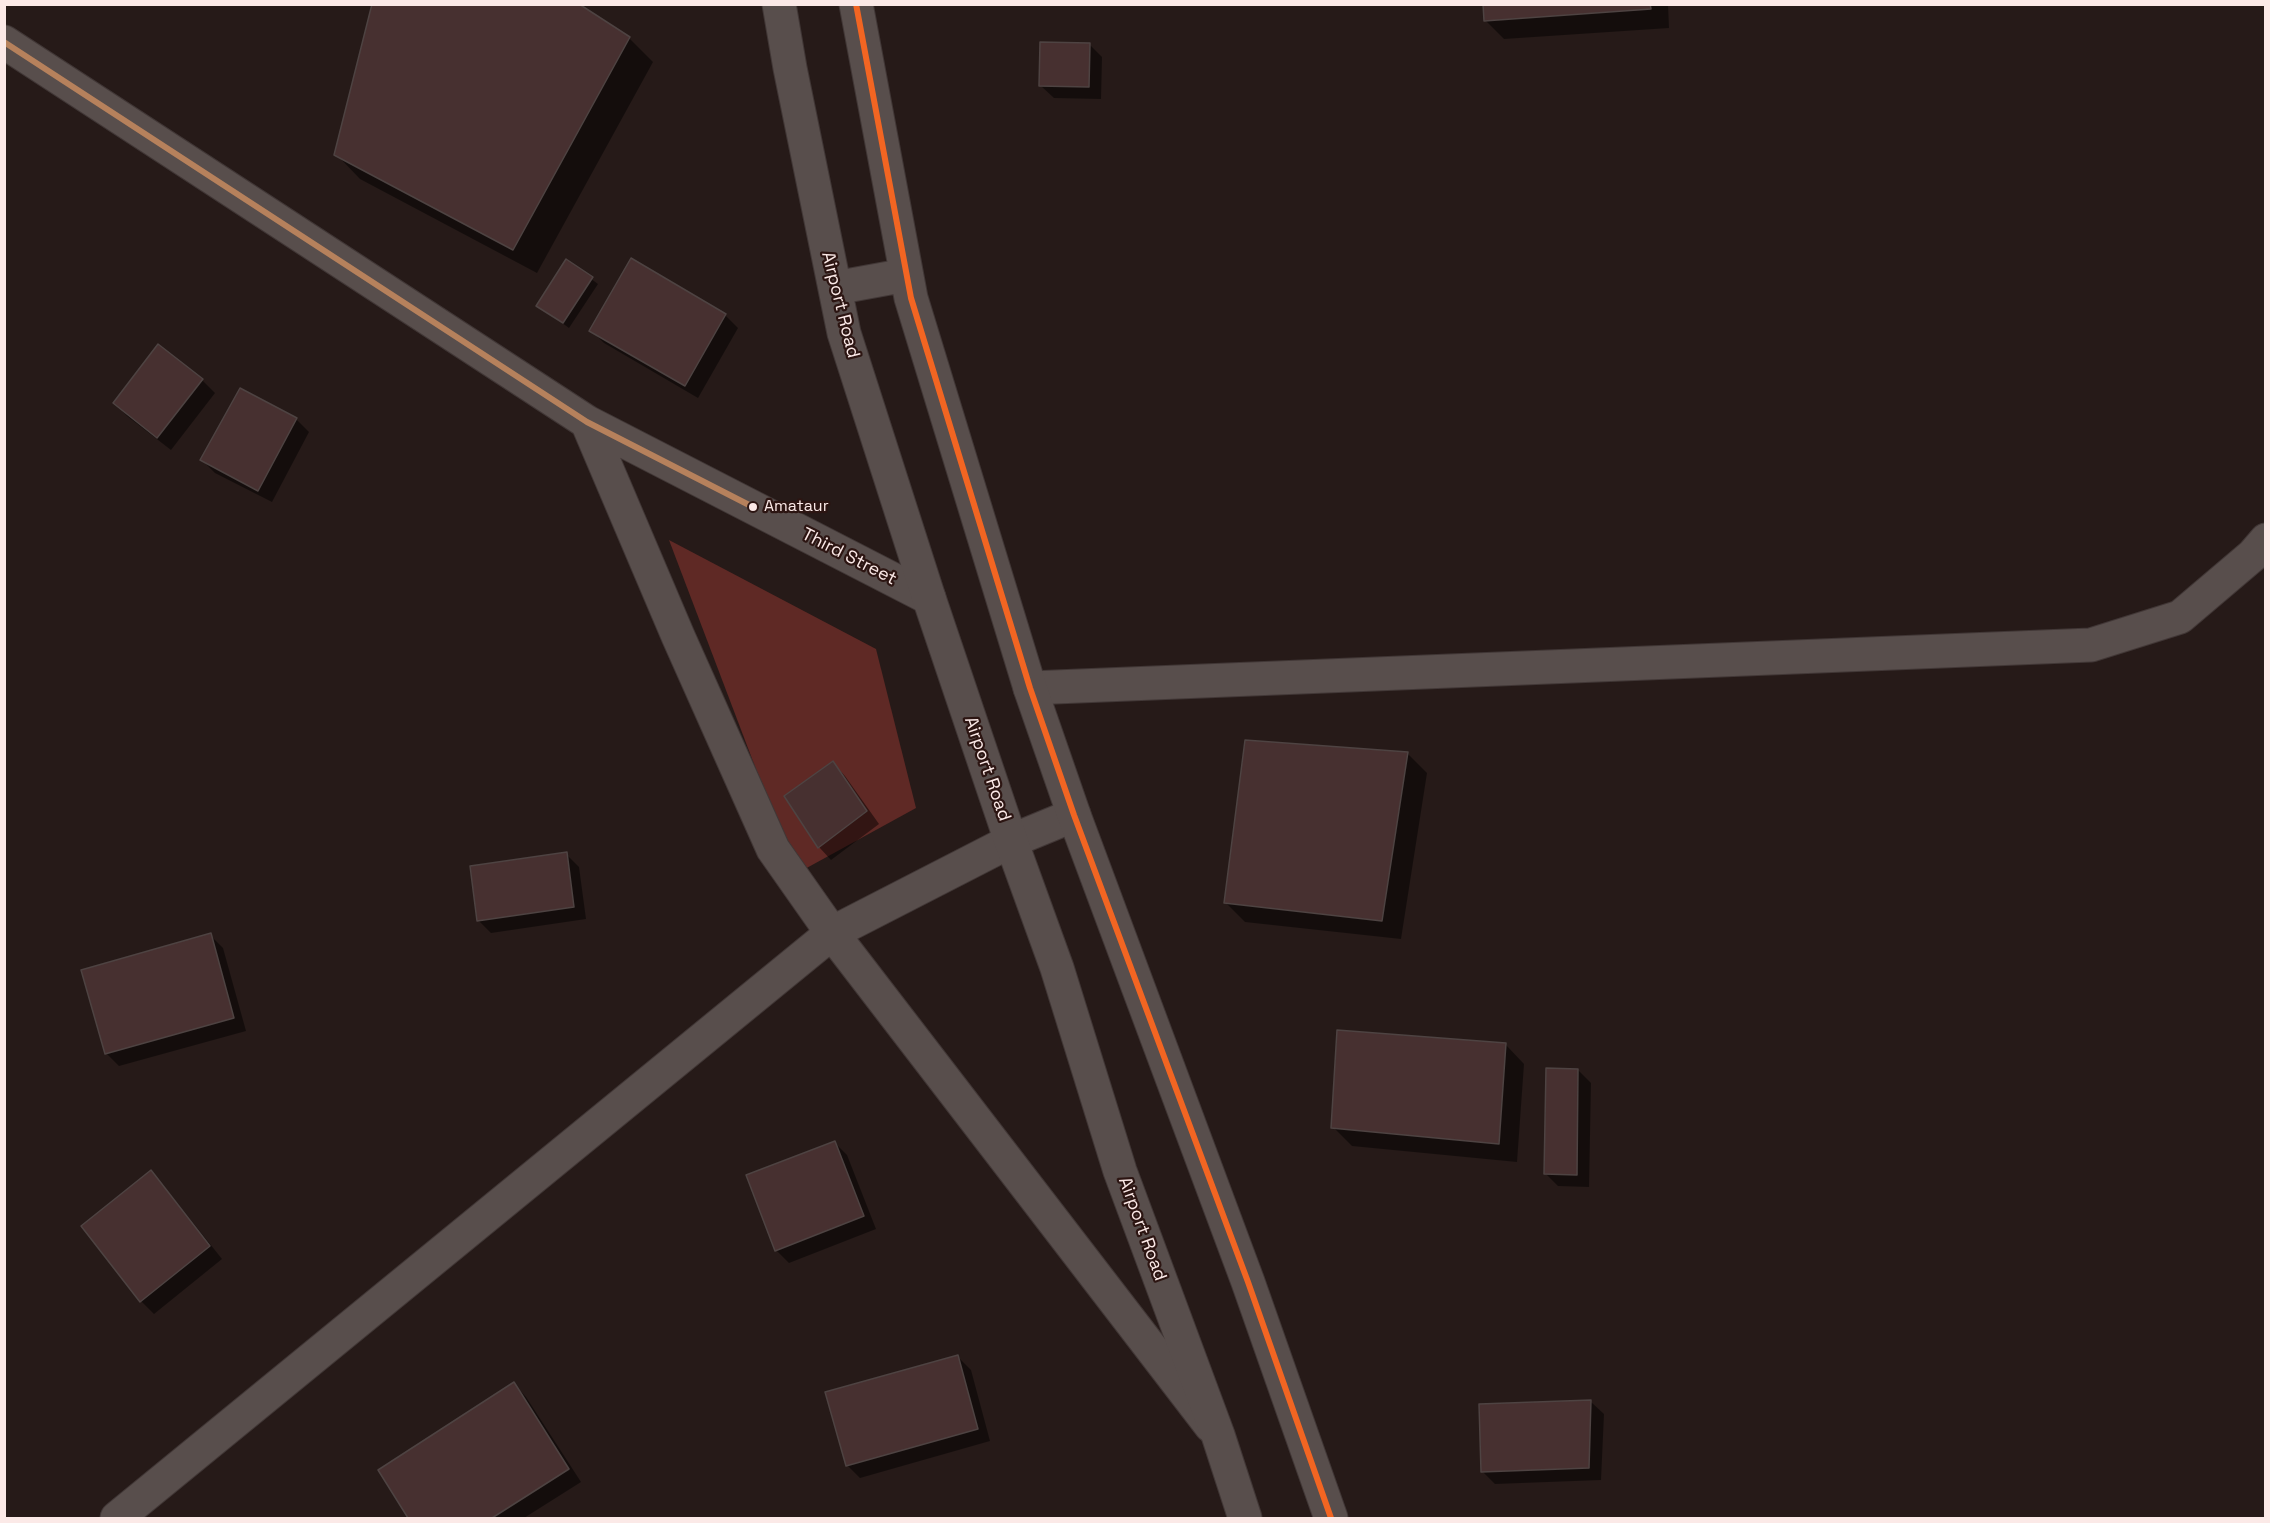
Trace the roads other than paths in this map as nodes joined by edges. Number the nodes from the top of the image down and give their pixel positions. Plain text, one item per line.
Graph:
1 (779, 4) edge
2 (856, 4) edge
3 (4, 42) edge
4 (906, 275) junction
5 (835, 288) junction
6 (587, 422) junction
7 (2265, 540) edge
8 (930, 598) junction
9 (1030, 688) junction
10 (1074, 814) junction
11 (1011, 841) junction
12 (832, 933) junction
13 (1218, 1435) junction
14 (117, 1518) edge
15 (1245, 1518) edge
16 (1330, 1518) edge

1 - 5 street, Airport Road
2 - 4 street
3 - 6 street, Third Street
4 - 5 street
4 - 9 street
5 - 8 street, Airport Road
6 - 8 street, Third Street
6 - 12 street
7 - 9 street
8 - 11 street, Airport Road
9 - 10 street
10 - 11 street
10 - 16 street
11 - 12 street
11 - 13 street, Airport Road
12 - 13 street
12 - 14 street
13 - 15 street, Airport Road

